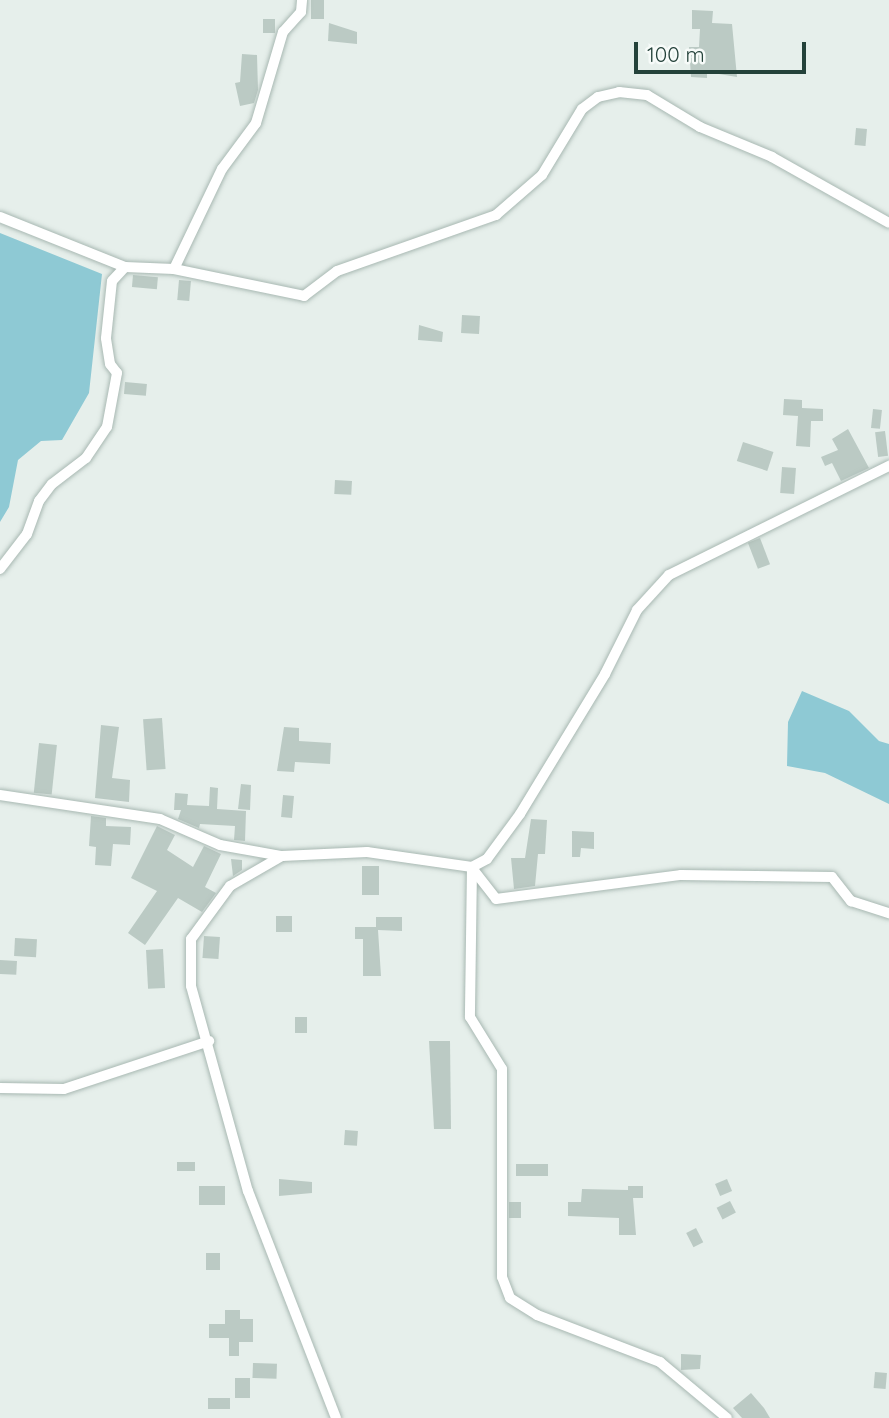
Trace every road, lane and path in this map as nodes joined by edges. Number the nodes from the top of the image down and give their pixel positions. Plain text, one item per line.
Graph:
1 (302, 0) edge
2 (0, 217) edge
3 (889, 223) edge
4 (125, 267) junction
5 (174, 269) junction
6 (889, 466) edge
7 (0, 569) edge
8 (0, 795) edge
9 (282, 856) junction
10 (472, 867) junction
11 (889, 913) edge
12 (209, 1041) junction
13 (0, 1088) edge
14 (336, 1418) edge
15 (727, 1418) edge

1 - 5 street
2 - 4 street
3 - 5 street
4 - 5 street
4 - 7 street
6 - 10 street
8 - 9 street
9 - 10 street
9 - 12 street
10 - 11 street
10 - 15 street
12 - 13 street
12 - 14 street

